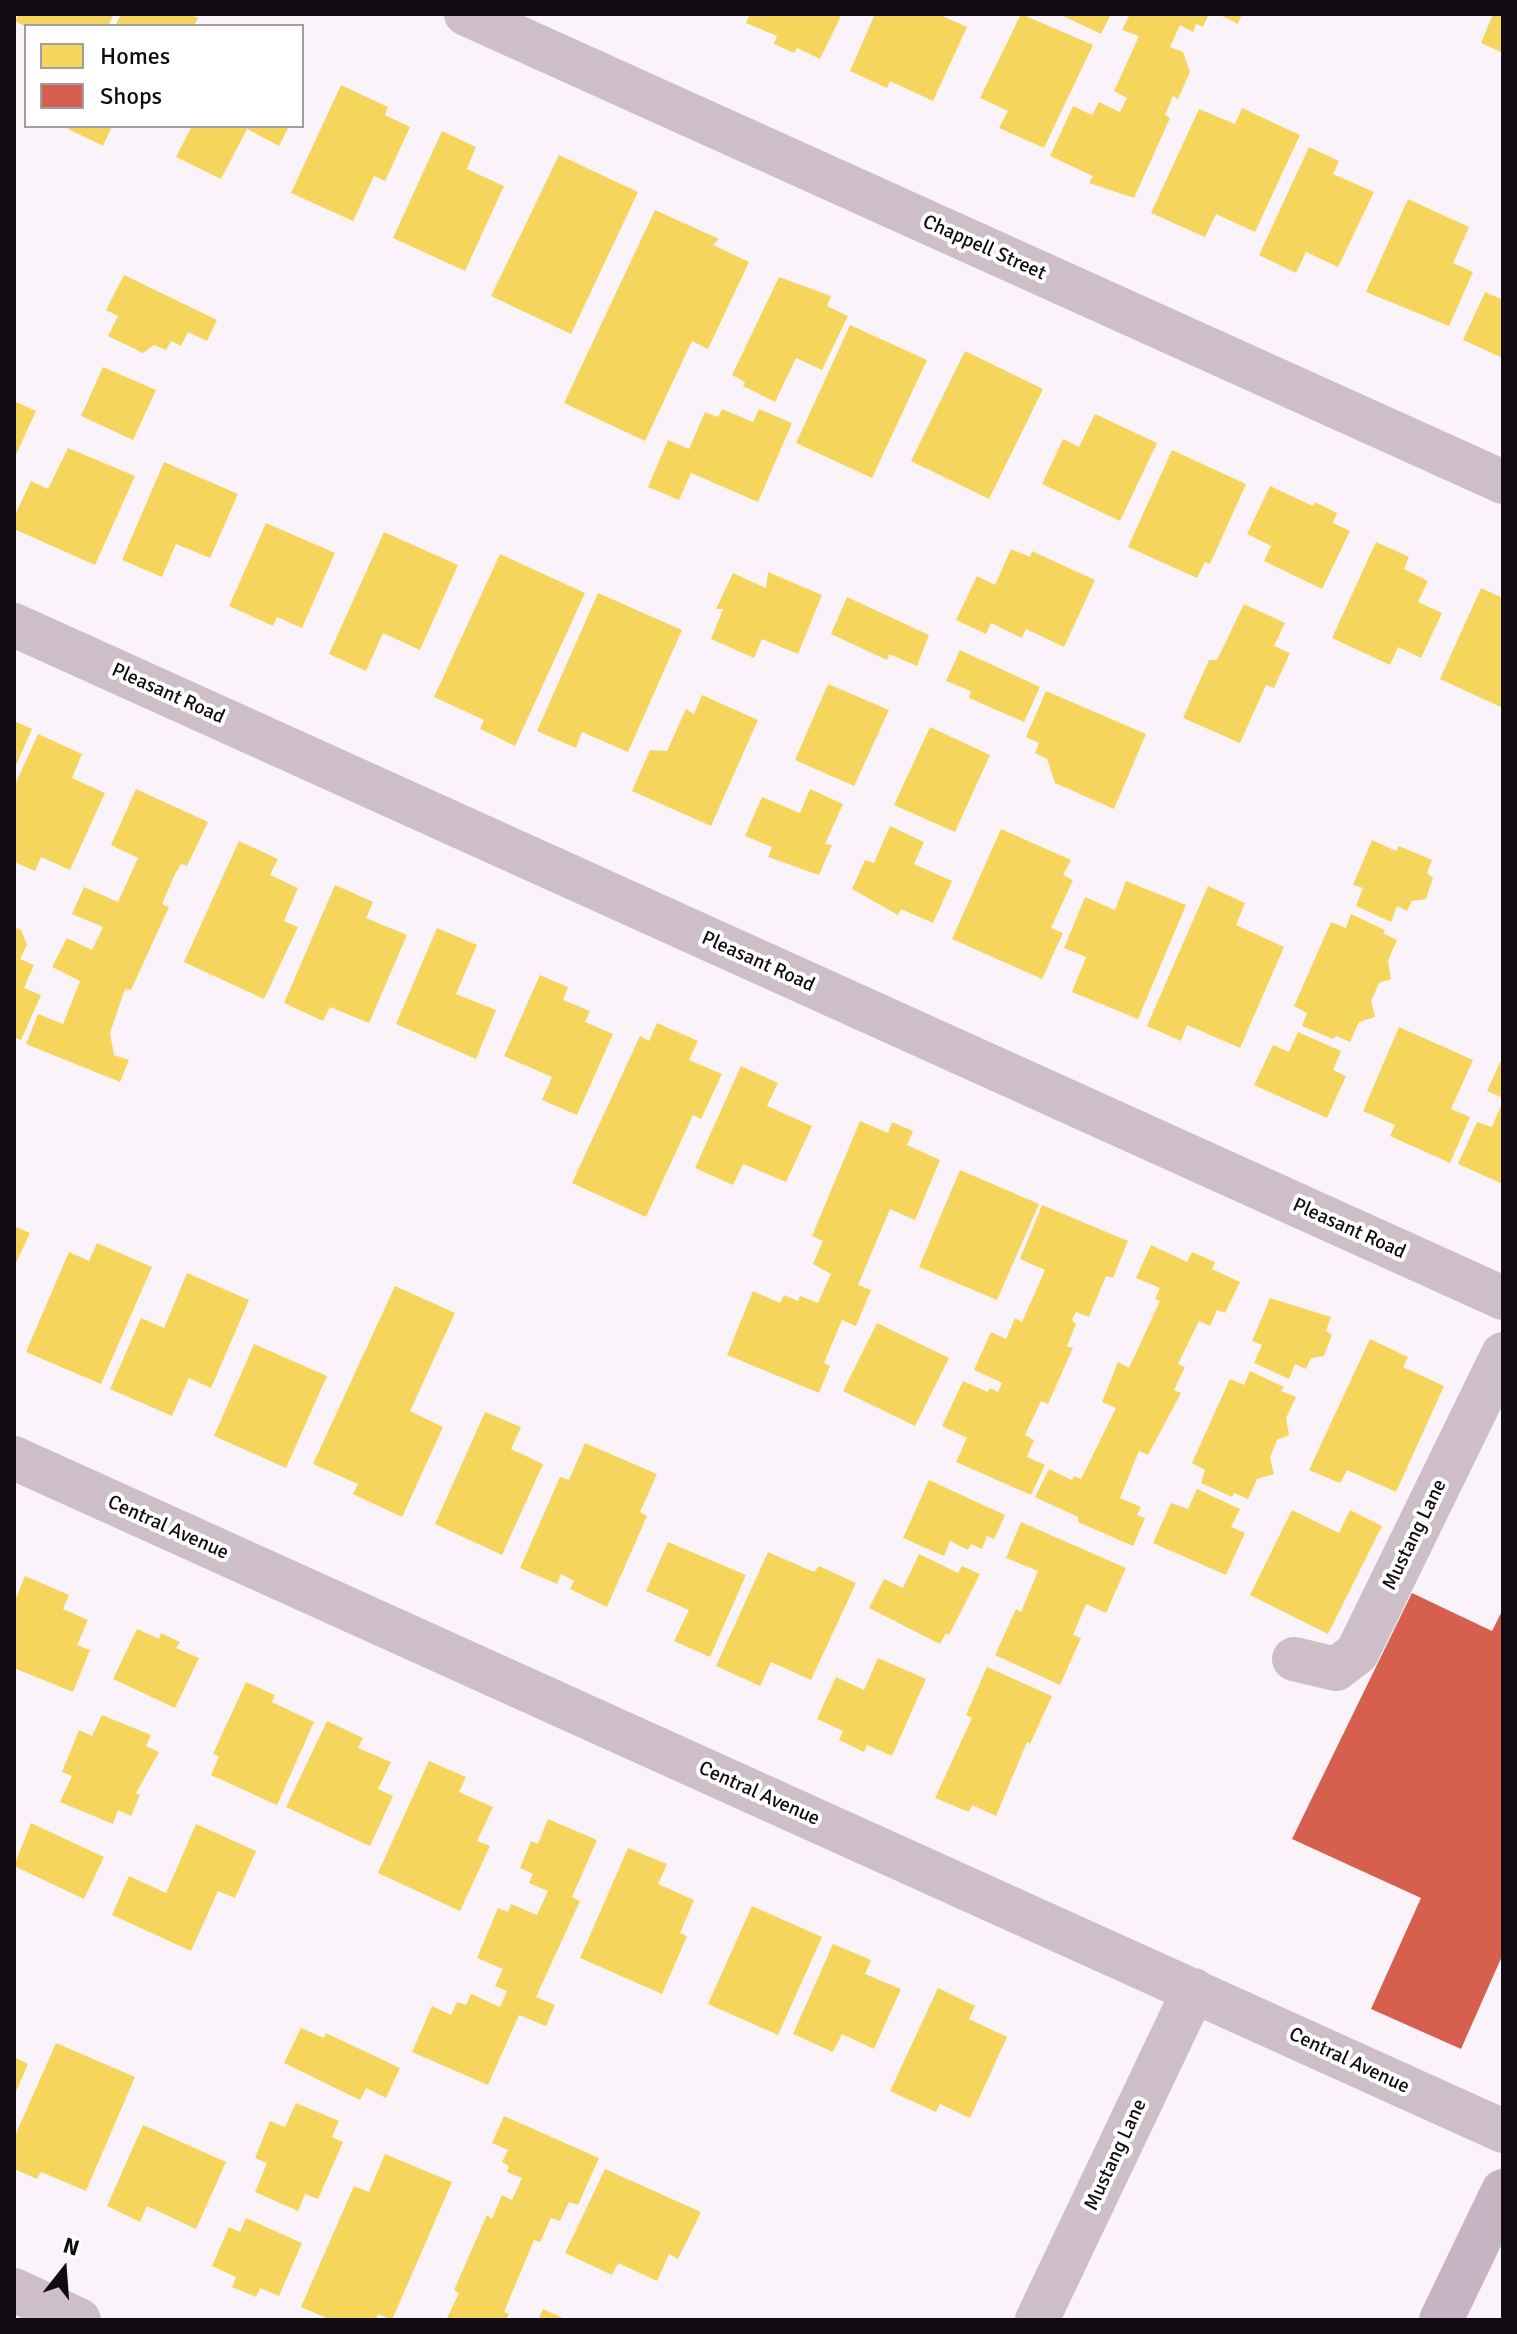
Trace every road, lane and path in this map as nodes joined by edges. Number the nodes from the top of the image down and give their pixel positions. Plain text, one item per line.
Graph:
1 (466, 14) edge
2 (1503, 482) edge
3 (14, 625) edge
4 (1503, 1298) edge
5 (1503, 1354) edge
6 (14, 1458) edge
7 (1294, 1659) dead end
8 (1194, 1990) junction
9 (1503, 2131) edge
10 (1503, 2191) edge
11 (14, 2290) edge
12 (79, 2320) edge
13 (1037, 2320) edge
14 (1441, 2320) edge

1 - 2 street, Chappell Street
3 - 4 street, Pleasant Road
5 - 7 street, Mustang Lane
6 - 8 street, Central Avenue
8 - 9 street, Central Avenue
8 - 13 street, Mustang Lane
10 - 14 main road
11 - 12 street

